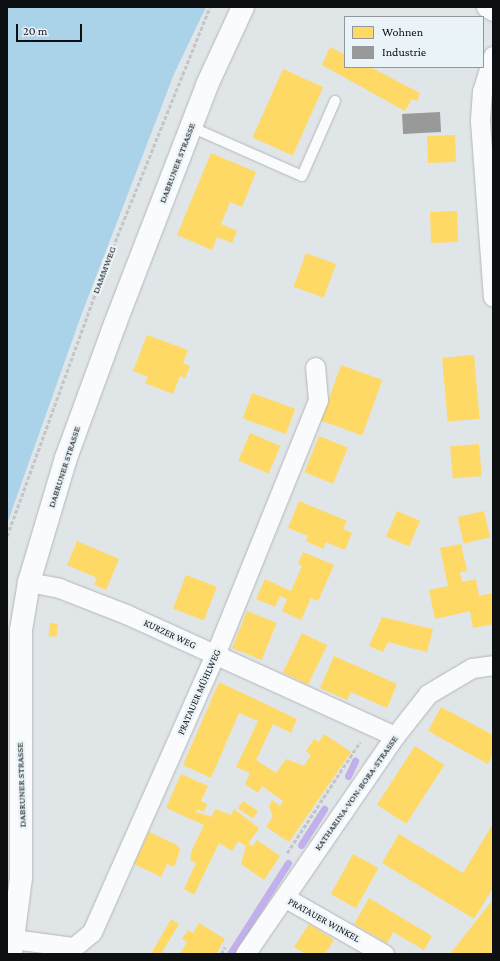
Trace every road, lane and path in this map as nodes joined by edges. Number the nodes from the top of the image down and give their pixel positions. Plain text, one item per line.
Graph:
1 (210, 7) edge
2 (243, 7) edge
3 (486, 7) edge
4 (493, 11) edge
5 (493, 56) edge
6 (335, 101) dead end
7 (191, 127) junction
8 (493, 297) edge
9 (315, 367) dead end
10 (7, 536) edge
11 (29, 582) junction
12 (215, 655) junction
13 (493, 665) edge
14 (371, 725) junction
15 (395, 736) junction
16 (285, 856) dead end
17 (14, 878) edge
18 (284, 897) junction
19 (229, 941) dead end
20 (12, 946) edge
21 (221, 954) edge
22 (245, 954) edge
23 (384, 954) edge

1 - 10 path, DAMMWEG
2 - 7 street, DABRUNER STRASSE
3 - 4 street
5 - 8 street
6 - 7 lane
7 - 11 street, DABRUNER STRASSE
9 - 12 street, PRATAUER MÜHLWEG
11 - 12 street, KURZER WEG
11 - 17 street, DABRUNER STRASSE
12 - 14 street, KURZER WEG
12 - 20 street, PRATAUER MÜHLWEG
13 - 15 street, KATHARINA-VON-BORA-STRASSE
14 - 15 street, KURZER WEG
14 - 16 path
15 - 18 street, KATHARINA-VON-BORA-STRASSE
17 - 20 street, DABRUNER STRASSE
18 - 22 street, KATHARINA-VON-BORA-STRASSE
18 - 23 street, PRATAUER WINKEL
19 - 21 path

